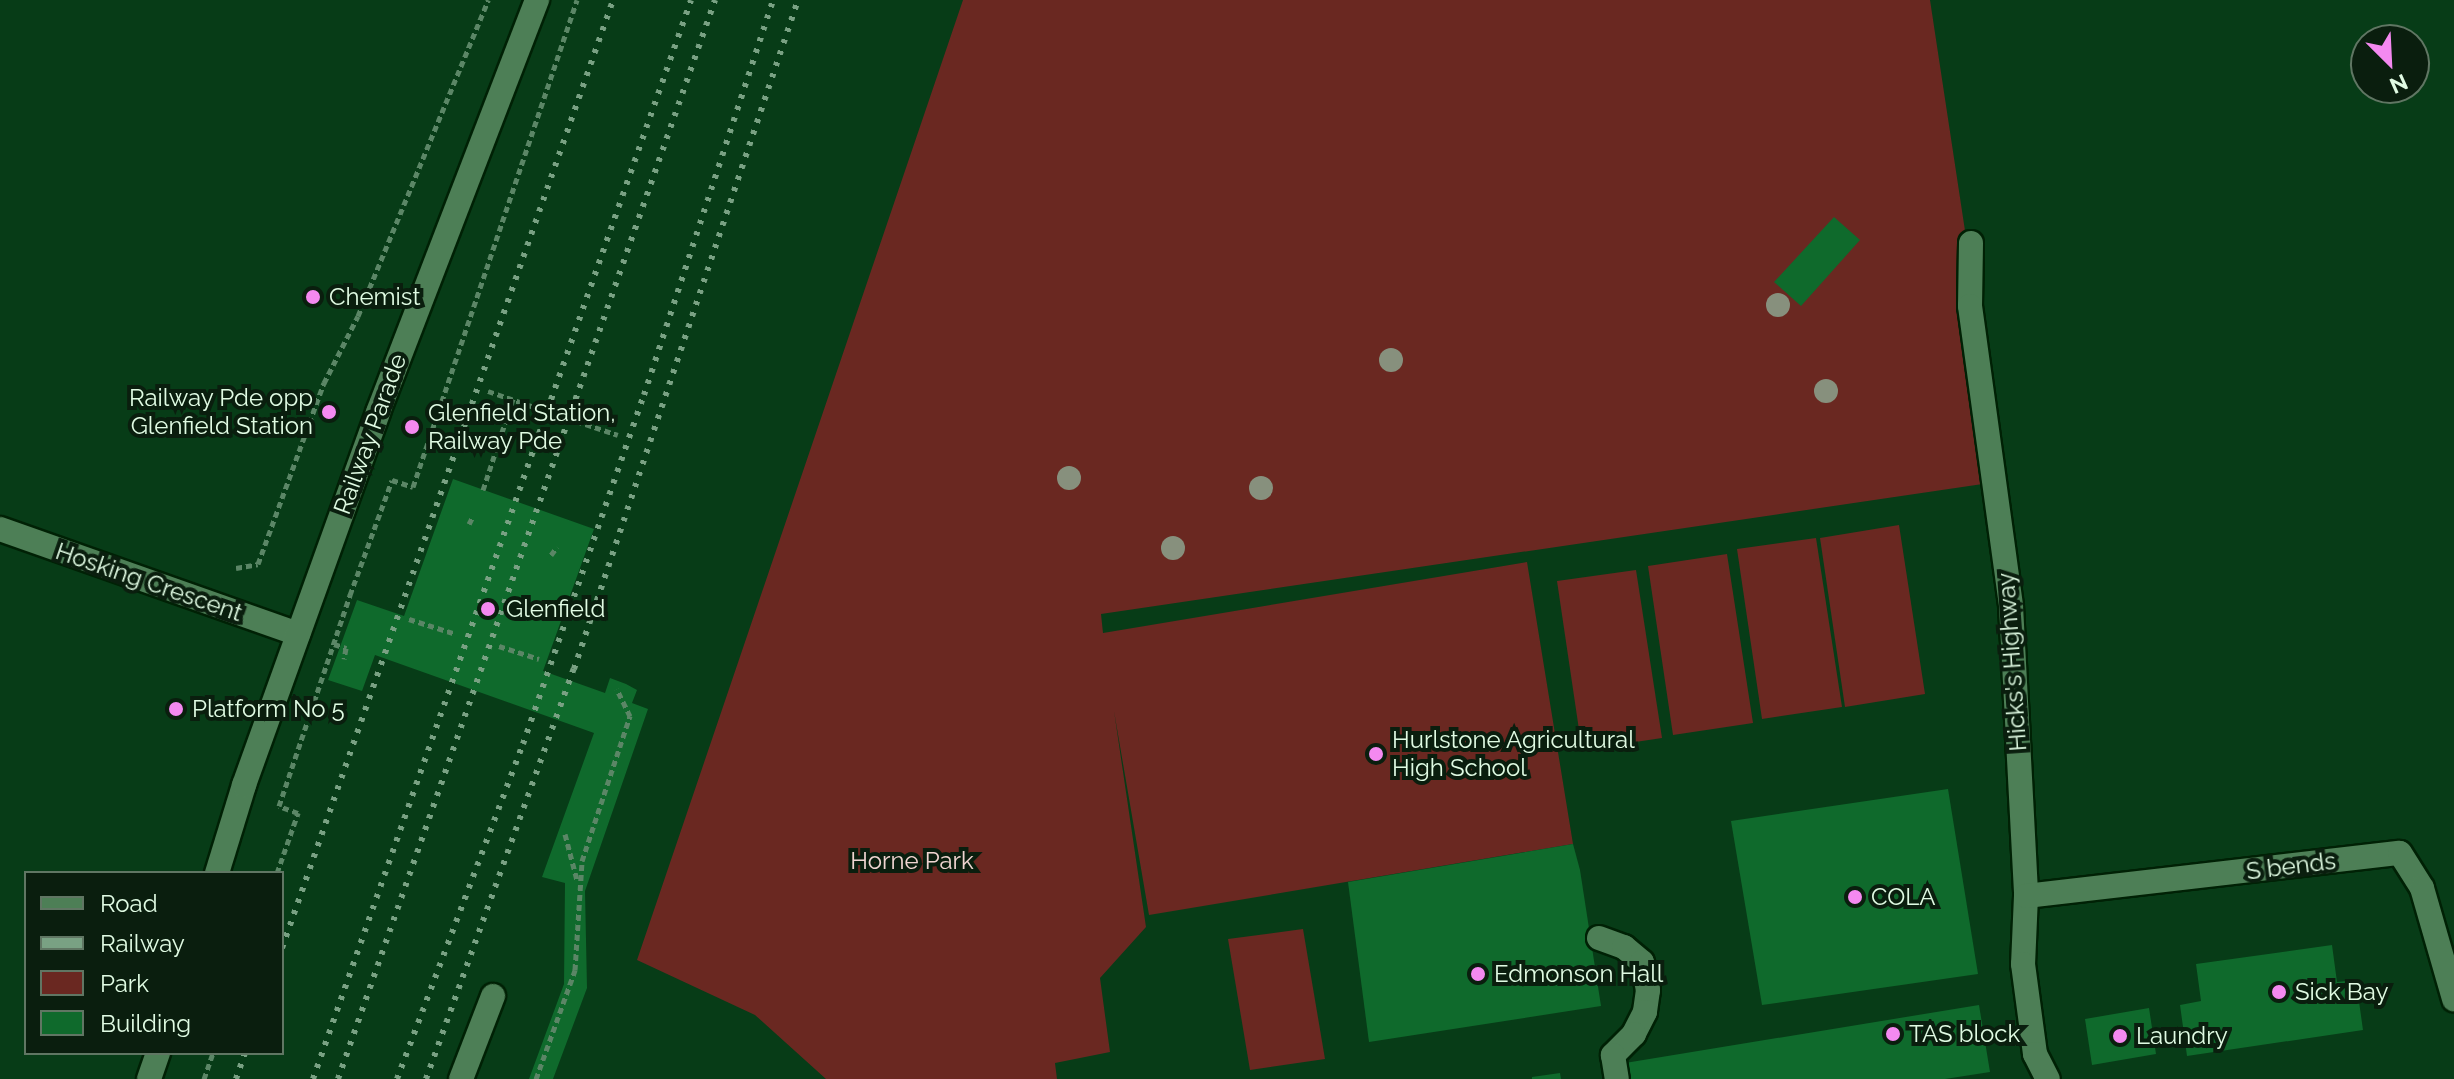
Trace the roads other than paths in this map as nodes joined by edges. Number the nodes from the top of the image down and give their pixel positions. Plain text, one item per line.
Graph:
1 (537, 0) edge
2 (1971, 243) dead end
3 (0, 529) edge
4 (298, 634) junction
5 (218, 871) edge
6 (2026, 896) junction
7 (1599, 938) dead end
8 (493, 996) dead end
9 (2454, 999) edge
10 (157, 1055) edge
11 (149, 1079) edge
12 (461, 1079) edge
13 (1617, 1079) edge
14 (2048, 1079) edge

1 - 4 street, Railway Parade
2 - 6 street, Hicks's Highway
3 - 4 street, Hosking Crescent
4 - 5 street, Railway Parade
6 - 9 street, S bends
6 - 14 street, Hicks's Highway
7 - 13 street
8 - 12 street
10 - 11 street

